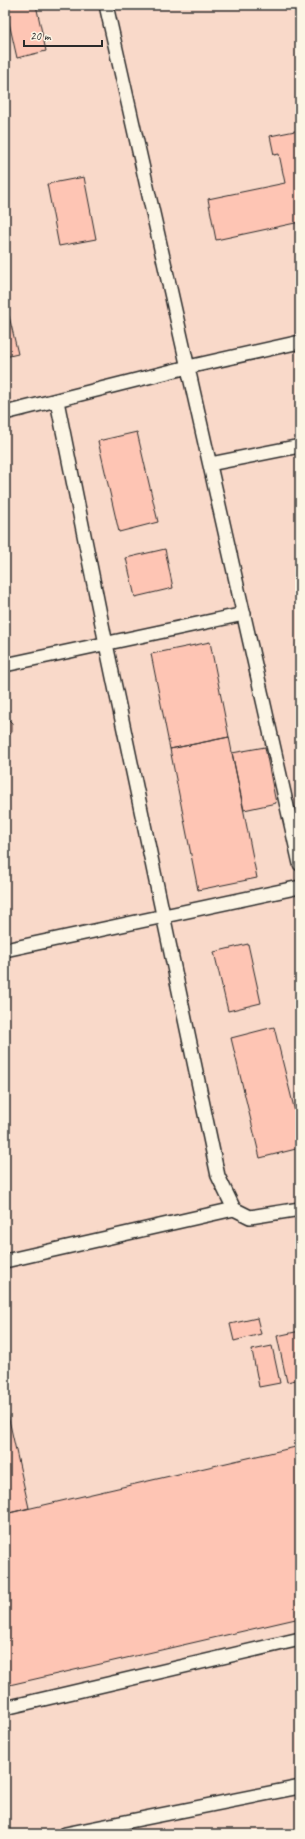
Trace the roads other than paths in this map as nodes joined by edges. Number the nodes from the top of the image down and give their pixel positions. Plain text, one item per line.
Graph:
1 (106, 5) edge
2 (300, 342) edge
3 (188, 367) junction
4 (57, 401) junction
5 (5, 413) edge
6 (300, 446) edge
7 (210, 464) junction
8 (244, 614) junction
9 (106, 644) junction
10 (5, 665) edge
11 (300, 864) edge
12 (300, 887) edge
13 (164, 916) junction
14 (5, 950) edge
15 (234, 1209) junction
16 (300, 1209) edge
17 (5, 1261) edge
18 (300, 1639) edge
19 (5, 1708) edge
20 (300, 1787) edge
21 (65, 1834) edge

1 - 3 lane
2 - 3 lane
3 - 4 lane
3 - 7 lane
4 - 5 lane
4 - 9 lane
6 - 7 lane
7 - 8 lane
8 - 9 lane
8 - 11 lane
9 - 10 lane
9 - 13 lane
12 - 13 lane
13 - 14 lane
13 - 15 lane
15 - 16 lane
15 - 17 lane
18 - 19 lane
20 - 21 lane

